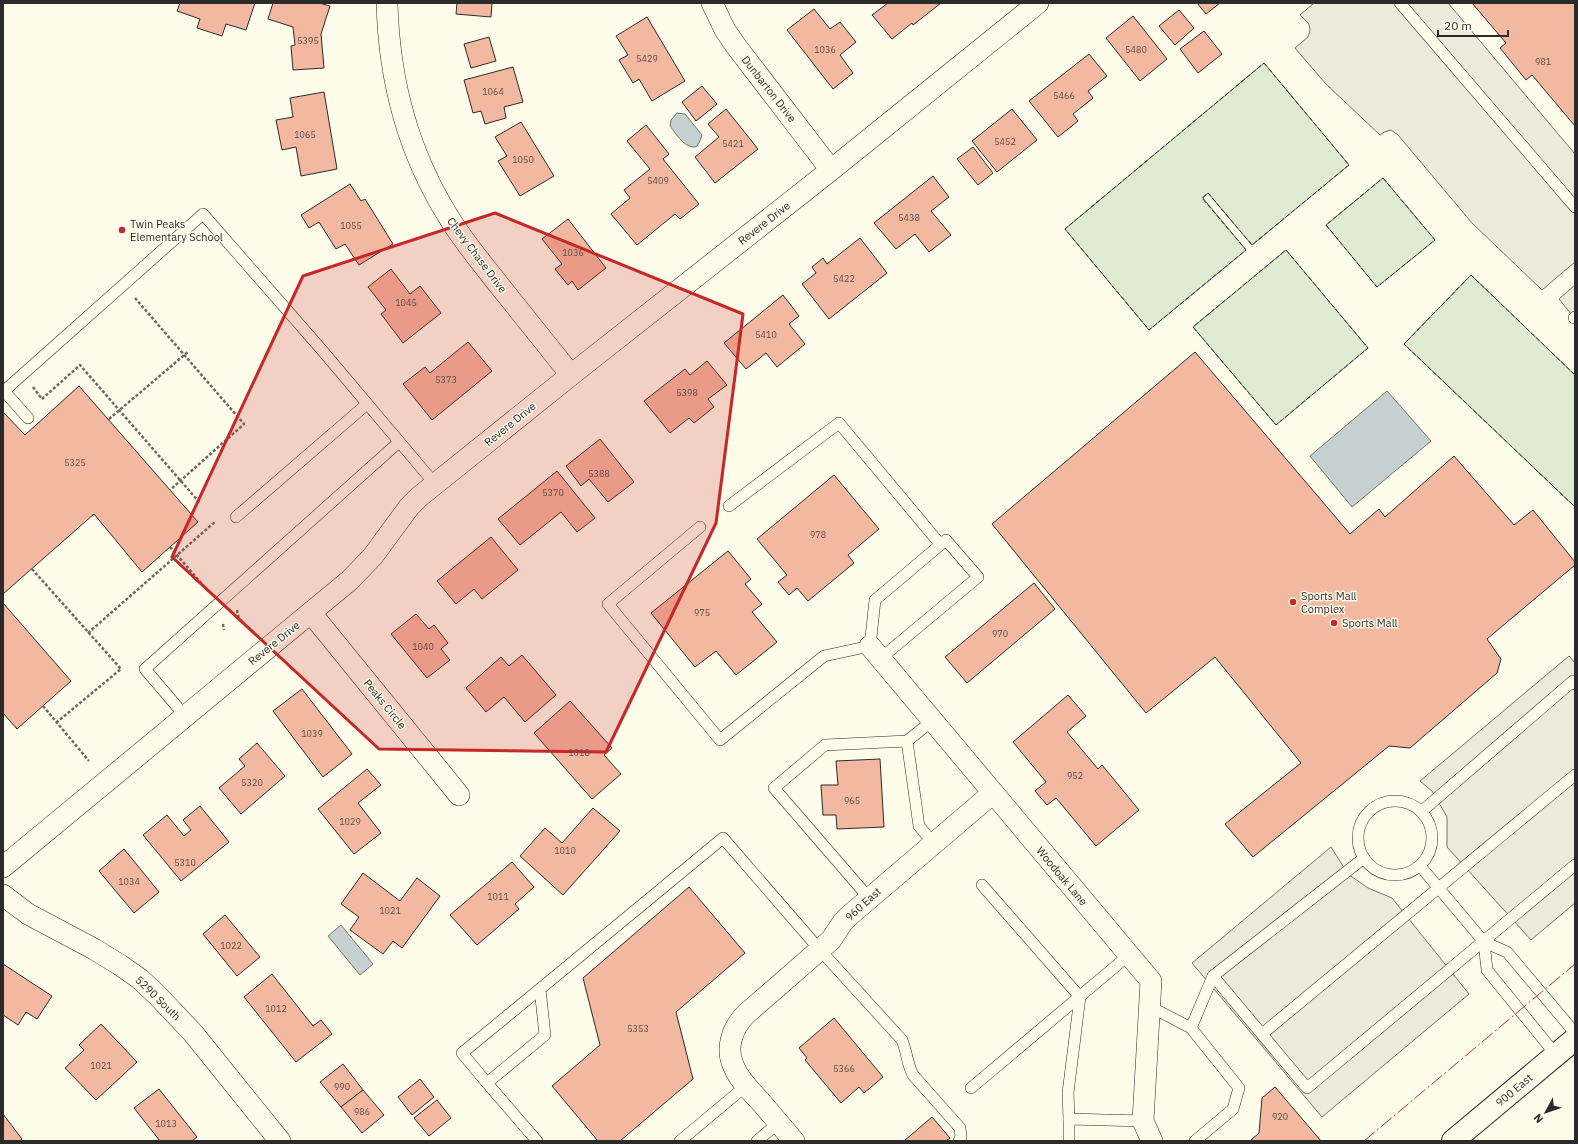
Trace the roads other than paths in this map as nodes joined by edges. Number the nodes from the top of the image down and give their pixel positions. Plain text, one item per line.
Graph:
1 (387, 3) edge
2 (712, 3) edge
3 (1038, 3) edge
4 (1400, 3) edge
5 (831, 170) junction
6 (1575, 207) edge
7 (571, 375) junction
8 (367, 404) junction
9 (28, 418) dead end
10 (399, 442) junction
11 (435, 484) junction
12 (729, 506) dead end
13 (236, 517) dead end
14 (700, 527) dead end
15 (940, 544) junction
16 (311, 613) junction
17 (875, 652) junction
18 (1575, 684) edge
19 (185, 716) junction
20 (932, 721) junction
21 (907, 741) junction
22 (1575, 775) edge
23 (993, 793) junction
24 (459, 795) dead end
25 (1422, 811) junction
26 (934, 844) junction
27 (1364, 858) junction
28 (1575, 865) edge
29 (1420, 866) junction
30 (3, 867) edge
31 (982, 885) dead end
32 (1439, 889) junction
33 (3, 895) edge
34 (869, 898) junction
35 (1484, 942) junction
36 (820, 950) junction
37 (1129, 955) junction
38 (1213, 976) junction
39 (540, 989) junction
40 (1080, 996) junction
41 (1149, 1006) junction
42 (1190, 1028) junction
43 (1575, 1033) edge
44 (1262, 1034) junction
45 (1575, 1038) edge
46 (1556, 1055) junction
47 (487, 1083) junction
48 (747, 1086) junction
49 (971, 1088) dead end
50 (1069, 1119) junction
51 (1143, 1121) junction
52 (778, 1123) junction
53 (1465, 1137) edge
54 (280, 1141) edge
55 (537, 1141) edge
56 (680, 1141) edge
57 (757, 1141) edge
58 (794, 1141) edge
59 (959, 1141) edge
60 (1069, 1141) edge
61 (1152, 1141) edge
62 (1195, 1141) edge

1 - 7 street, Chevy Chase Drive
2 - 5 street, Dunbarton Drive
3 - 5 street, Revere Drive
4 - 6 lane
5 - 7 street, Revere Drive
7 - 11 street, Revere Drive
8 - 9 lane
8 - 10 lane
8 - 13 lane
10 - 11 lane
10 - 19 lane
11 - 16 street, Revere Drive
12 - 15 lane
14 - 17 lane
15 - 17 lane
15 - 17 lane
16 - 19 street, Revere Drive
16 - 24 street, Peaks Circle
17 - 20 street, Woodoak Lane
18 - 25 lane
19 - 30 street, Revere Drive
20 - 21 lane
20 - 23 street, Woodoak Lane
21 - 26 lane
21 - 34 lane
22 - 32 lane
23 - 26 street, 960 East
23 - 37 street, Woodoak Lane
25 - 27 lane
25 - 29 lane
26 - 34 street, 960 East
27 - 29 lane
27 - 38 lane
28 - 35 lane
29 - 32 lane
31 - 40 lane
32 - 35 lane
32 - 44 lane
33 - 54 street, 5290 South
34 - 36 street, 960 East
35 - 43 lane
35 - 44 lane
35 - 46 lane
36 - 39 lane
36 - 48 street, 960 East
36 - 59 lane
37 - 40 lane
37 - 41 street, Woodoak Lane
38 - 42 lane
38 - 44 lane
39 - 47 lane
39 - 47 lane
40 - 49 lane
40 - 50 lane
41 - 42 lane
41 - 51 street, Woodoak Lane
42 - 62 lane
45 - 46 main road, 900 East
46 - 53 main road, 900 East
47 - 55 lane
48 - 52 street
48 - 56 lane
50 - 51 lane
50 - 60 lane
51 - 61 street, Woodoak Lane
52 - 57 lane
52 - 58 street

